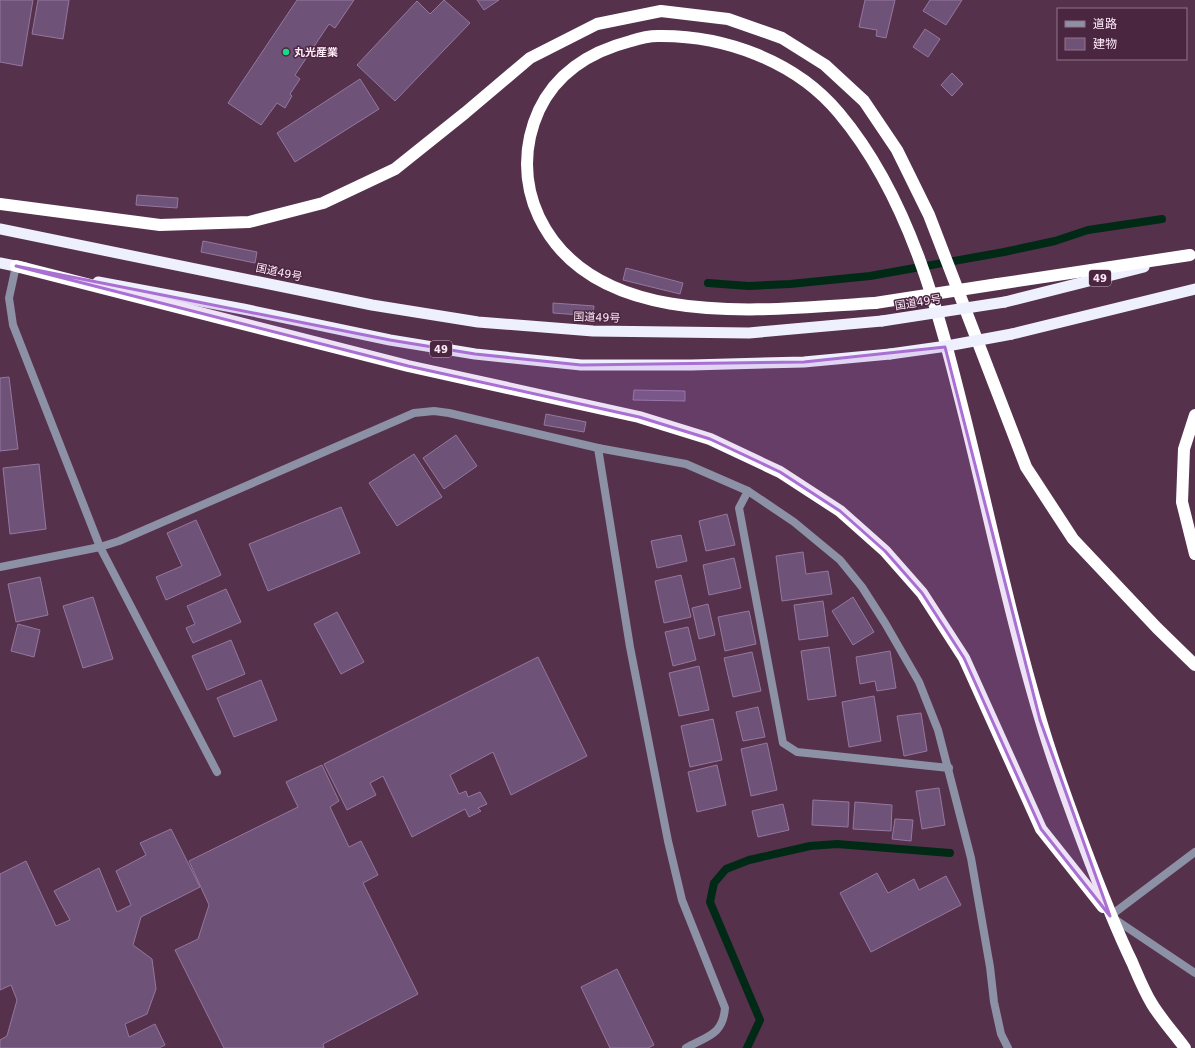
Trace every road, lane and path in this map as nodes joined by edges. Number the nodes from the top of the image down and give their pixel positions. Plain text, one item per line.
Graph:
1 (0, 204) edge
2 (0, 229) edge
3 (1193, 254) edge
4 (0, 263) edge
5 (16, 266) junction
6 (1195, 288) edge
7 (1195, 415) edge
8 (598, 448) junction
9 (748, 491) junction
10 (100, 547) junction
11 (1195, 554) edge
12 (0, 567) edge
13 (1195, 665) edge
14 (949, 768) junction
15 (217, 772) dead end
16 (1195, 852) edge
17 (1110, 916) junction
18 (1195, 973) edge
19 (686, 1048) edge
20 (1008, 1048) edge
21 (1185, 1048) edge

1 - 13 highway
2 - 3 highway, 国道49号 / 49, bridge
3 - 17 highway, bridge
4 - 5 highway, 49
5 - 6 highway, 49, bridge
5 - 10 street
5 - 17 highway
7 - 11 highway
8 - 9 street
8 - 10 street
8 - 19 street
9 - 14 street
9 - 14 street
10 - 12 street
10 - 15 street
14 - 20 street
16 - 17 street
17 - 18 street
17 - 21 highway

